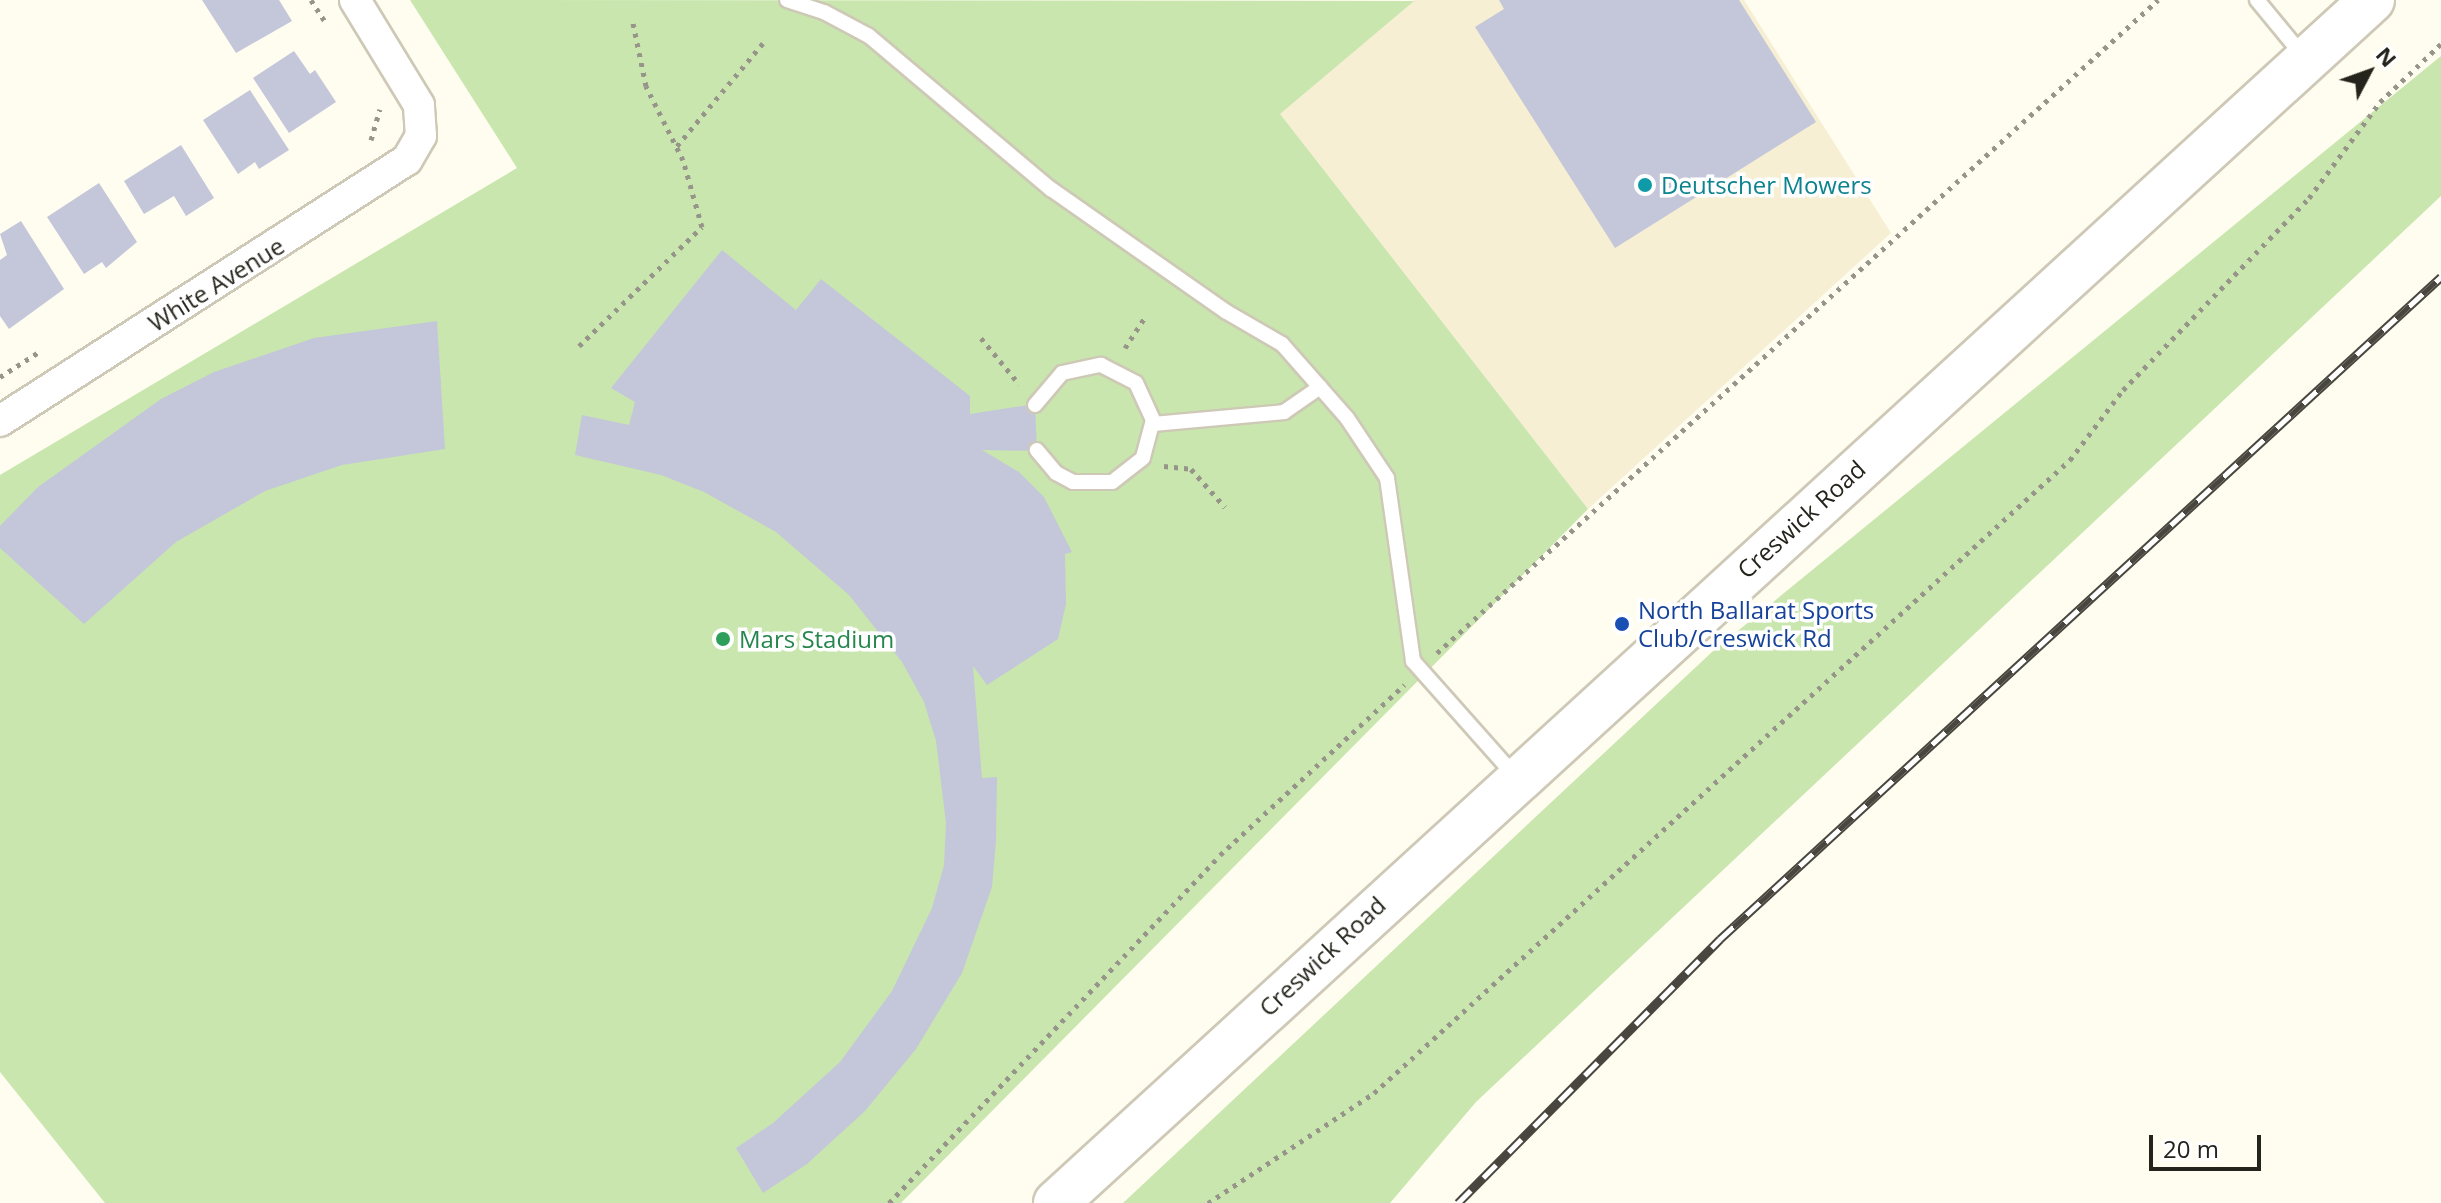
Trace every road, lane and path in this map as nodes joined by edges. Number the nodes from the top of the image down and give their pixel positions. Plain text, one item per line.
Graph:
1 (311, 0) edge
2 (355, 0) edge
3 (787, 0) edge
4 (2158, 0) edge
5 (2257, 0) edge
6 (2372, 0) edge
7 (633, 23) dead end
8 (335, 37) dead end
9 (763, 43) dead end
10 (2441, 44) edge
11 (2307, 60) junction
12 (374, 98) dead end
13 (361, 146) dead end
14 (676, 146) junction
15 (1144, 319) dead end
16 (981, 338) dead end
17 (54, 343) dead end
18 (579, 346) dead end
19 (1113, 368) junction
20 (1015, 375) dead end
21 (0, 377) edge
22 (1320, 387) junction
23 (1035, 405) dead end
24 (0, 421) edge
25 (1153, 424) junction
26 (1037, 450) dead end
27 (1139, 463) junction
28 (1225, 507) dead end
29 (1419, 670) junction
30 (1517, 778) junction
31 (889, 1203) edge
32 (1056, 1203) edge
33 (1208, 1203) edge

1 - 8 path
2 - 24 street, White Avenue
3 - 22 lane
4 - 29 path
5 - 11 lane
6 - 11 highway, Creswick Road
7 - 14 path
9 - 14 path
10 - 33 path
11 - 30 highway, Creswick Road
12 - 13 path
14 - 18 path
15 - 19 path
16 - 20 path
17 - 21 path
19 - 23 lane
19 - 25 lane
22 - 25 lane
22 - 29 lane
25 - 27 lane
26 - 27 lane
27 - 28 path
29 - 30 lane
29 - 31 path
30 - 32 highway, Creswick Road

